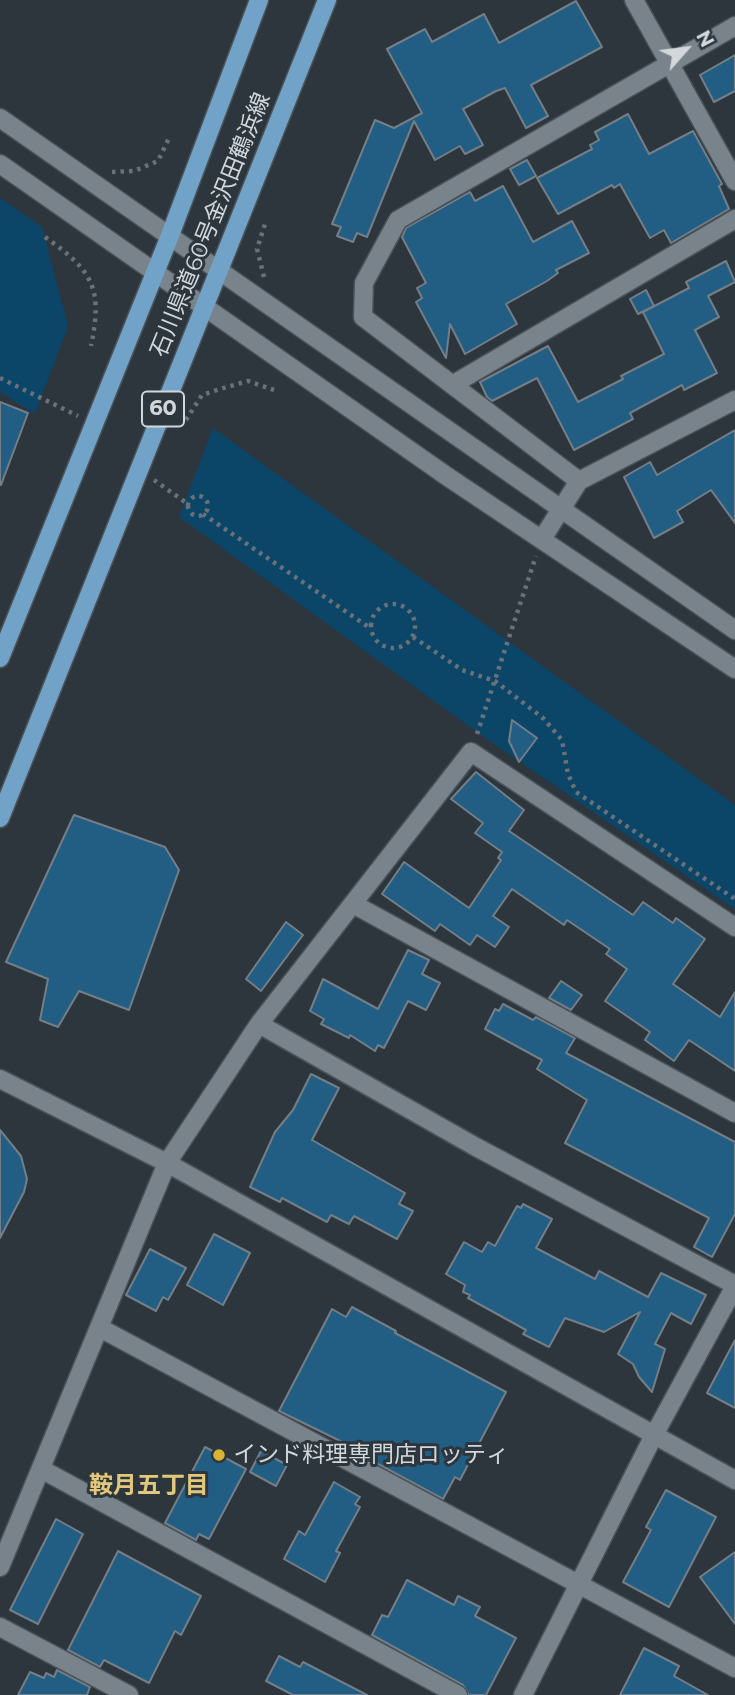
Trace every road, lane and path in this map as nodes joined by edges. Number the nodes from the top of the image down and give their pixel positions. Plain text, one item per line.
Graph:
1 (259, 0) edge
2 (327, 0) edge
3 (635, 0) edge
4 (735, 26) edge
5 (671, 65) junction
6 (0, 118) edge
7 (170, 136) dead end
8 (0, 163) edge
9 (103, 173) dead end
10 (735, 181) edge
11 (735, 219) edge
12 (265, 224) dead end
13 (45, 237) dead end
14 (169, 238) junction
15 (218, 272) junction
16 (154, 274) junction
17 (269, 283) dead end
18 (204, 308) junction
19 (91, 346) dead end
20 (0, 378) edge
21 (452, 385) junction
22 (274, 390) dead end
23 (735, 400) edge
24 (186, 420) dead end
25 (94, 424) junction
26 (139, 469) junction
27 (579, 481) junction
28 (188, 504) junction
29 (560, 511) junction
30 (203, 514) junction
31 (542, 539) junction
32 (370, 628) junction
33 (735, 630) edge
34 (413, 637) junction
35 (0, 658) edge
36 (735, 669) edge
37 (495, 681) junction
38 (471, 752) junction
39 (0, 818) edge
40 (735, 899) edge
41 (355, 905) junction
42 (735, 927) edge
43 (259, 1024) junction
44 (0, 1079) edge
45 (735, 1113) edge
46 (167, 1163) junction
47 (735, 1285) edge
48 (100, 1328) junction
49 (653, 1437) junction
50 (41, 1469) junction
51 (735, 1480) edge
52 (0, 1567) edge
53 (578, 1586) junction
54 (0, 1627) edge
55 (735, 1668) edge
56 (129, 1695) edge
57 (458, 1695) edge
58 (523, 1695) edge

1 - 14 main road, 石川県道60号金沢田鶴浜線 / 60
2 - 15 main road, 石川県道60号金沢田鶴浜線 / 60
3 - 5 street
4 - 5 street
5 - 10 street
5 - 21 street
6 - 14 street
7 - 9 path
8 - 16 street
11 - 21 street
12 - 17 path
13 - 19 path
14 - 15 street
14 - 16 main road, 石川県道60号金沢田鶴浜線 / 60
15 - 18 main road, 石川県道60号金沢田鶴浜線 / 60
15 - 29 street
16 - 18 street
16 - 25 main road, 石川県道60号金沢田鶴浜線 / 60
18 - 26 main road, 石川県道60号金沢田鶴浜線 / 60
18 - 31 street
20 - 25 path
21 - 27 street
22 - 24 path
23 - 27 street
25 - 35 main road, 石川県道60号金沢田鶴浜線 / 60
26 - 28 path
26 - 39 main road, 石川県道60号金沢田鶴浜線 / 60
27 - 29 street
28 - 30 path
28 - 30 path
29 - 31 street
29 - 33 street
30 - 32 path
31 - 36 street
31 - 37 path
32 - 34 path
32 - 34 path
34 - 37 path
37 - 38 path
37 - 40 path
38 - 41 street
38 - 42 street
41 - 43 street
41 - 45 street
43 - 46 street
43 - 47 street
44 - 46 street
46 - 48 street
46 - 49 street
47 - 49 street
48 - 50 street
48 - 53 street
49 - 51 street
49 - 53 street
50 - 52 street
50 - 57 street
53 - 55 street
53 - 58 street
54 - 56 street

